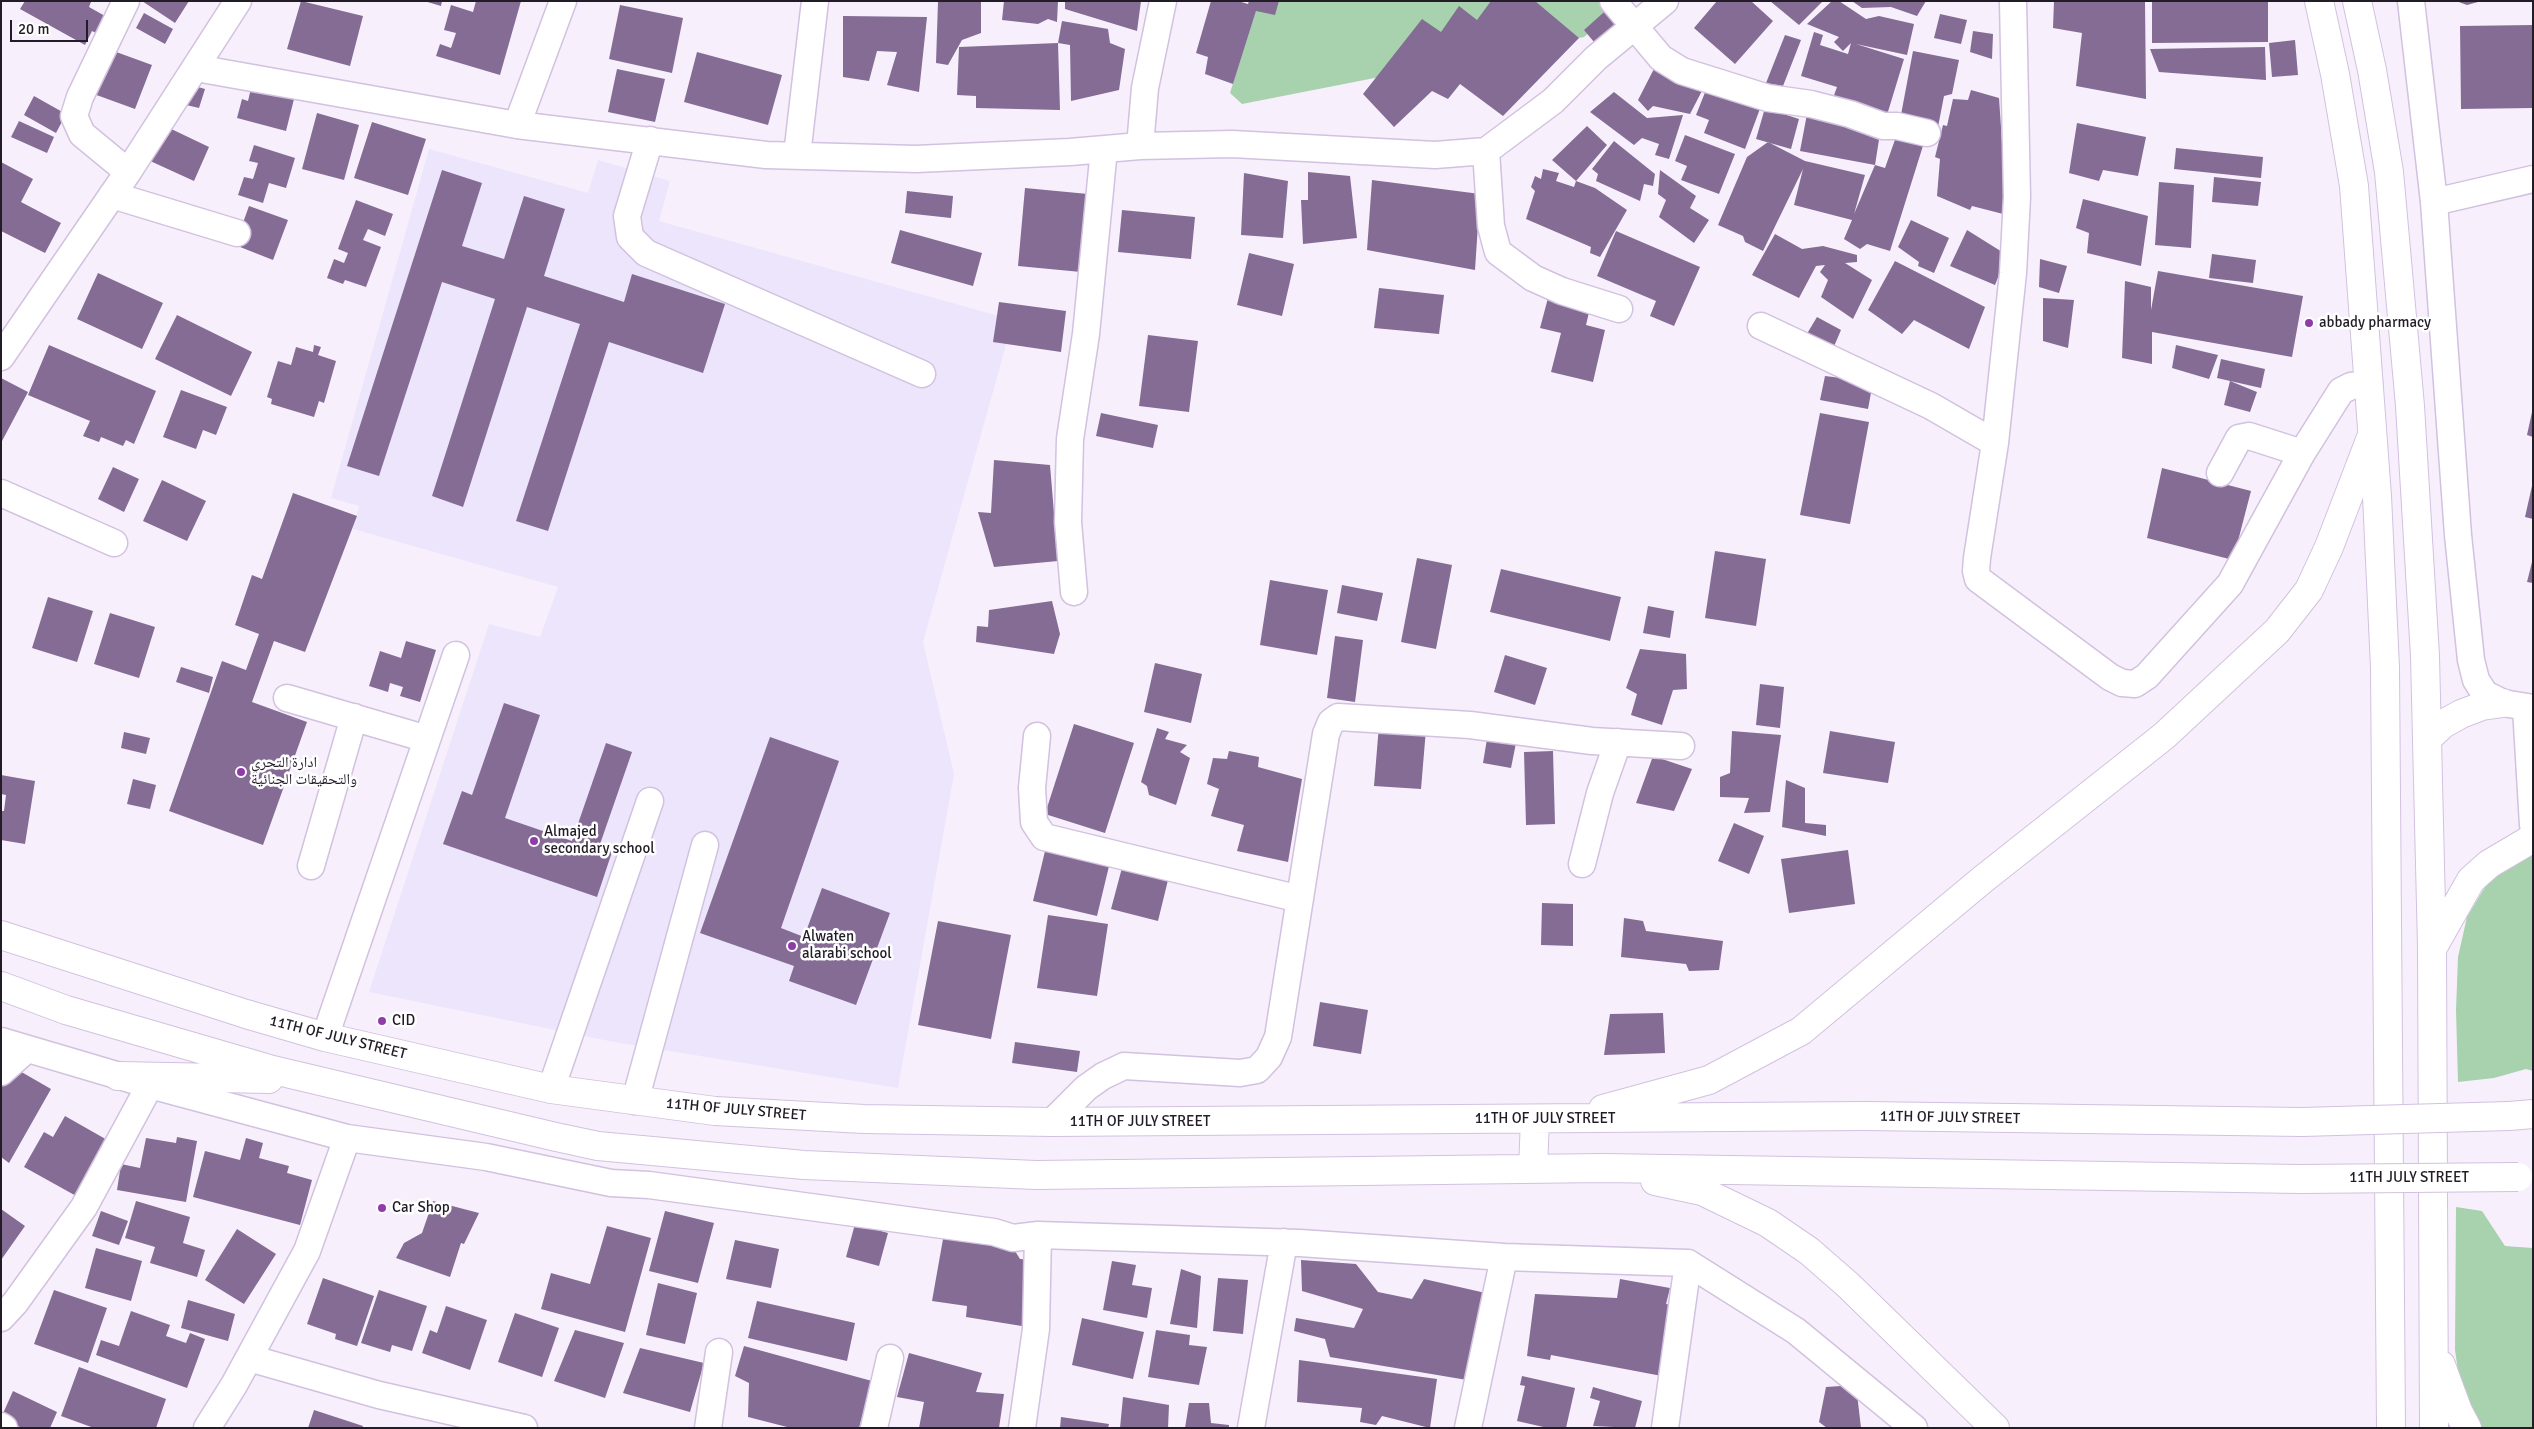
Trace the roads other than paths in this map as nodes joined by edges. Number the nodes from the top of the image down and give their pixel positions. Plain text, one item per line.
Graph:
1 (126, 1) edge
2 (238, 1) edge
3 (563, 1) edge
4 (815, 1) edge
5 (1163, 1) edge
6 (1613, 1) edge
7 (1665, 1) edge
8 (2013, 1) edge
9 (2319, 1) edge
10 (2357, 1) edge
11 (2410, 1) edge
12 (1633, 26) junction
13 (196, 68) junction
14 (517, 125) junction
15 (1927, 133) dead end
16 (650, 140) junction
17 (1140, 146) junction
18 (1104, 149) junction
19 (1486, 150) junction
20 (797, 155) junction
21 (128, 172) junction
22 (2533, 178) edge
23 (112, 196) junction
24 (2434, 202) junction
25 (237, 232) dead end
26 (1619, 309) dead end
27 (1761, 326) dead end
28 (1, 356) edge
29 (922, 374) dead end
30 (2369, 384) junction
31 (2372, 437) junction
32 (1995, 443) junction
33 (2302, 453) junction
34 (2220, 473) dead end
35 (1, 494) edge
36 (114, 543) dead end
37 (1074, 592) dead end
38 (456, 655) dead end
39 (287, 698) dead end
40 (2521, 706) edge
41 (354, 717) junction
42 (1037, 736) dead end
43 (427, 738) junction
44 (2427, 739) junction
45 (1618, 742) junction
46 (1682, 746) dead end
47 (650, 801) dead end
48 (2533, 825) edge
49 (2533, 838) edge
50 (705, 845) dead end
51 (1582, 864) dead end
52 (311, 866) dead end
53 (1300, 899) junction
54 (1, 935) edge
55 (2432, 948) junction
56 (1, 986) edge
57 (325, 1036) junction
58 (1, 1041) edge
59 (26, 1050) junction
60 (1, 1072) edge
61 (118, 1076) junction
62 (316, 1080) junction
63 (150, 1086) junction
64 (551, 1090) junction
65 (635, 1101) junction
66 (2521, 1115) edge
67 (1535, 1119) junction
68 (1566, 1119) junction
69 (1052, 1122) junction
70 (347, 1138) junction
71 (1603, 1168) junction
72 (1533, 1169) junction
73 (2525, 1178) edge
74 (1038, 1235) junction
75 (1284, 1242) junction
76 (1504, 1257) junction
77 (1688, 1263) junction
78 (1, 1318) edge
79 (2435, 1347) junction
80 (719, 1352) dead end
81 (249, 1358) junction
82 (890, 1358) dead end
83 (207, 1428) edge
84 (524, 1428) edge
85 (708, 1428) edge
86 (874, 1428) edge
87 (1022, 1428) edge
88 (1251, 1428) edge
89 (1468, 1428) edge
90 (1665, 1428) edge
91 (1914, 1428) edge
92 (1995, 1428) edge
93 (2391, 1428) edge
94 (2434, 1428) edge
95 (2467, 1428) edge

1 - 21 street
2 - 13 street
3 - 14 street
4 - 20 street
5 - 17 street
6 - 12 street
7 - 12 street
8 - 32 street
9 - 30 highway
10 - 44 highway
11 - 24 street
12 - 15 street
12 - 19 street
13 - 14 street
13 - 21 street
14 - 16 street
16 - 20 street
16 - 29 street
17 - 18 street
17 - 19 street
18 - 20 street
18 - 37 street
19 - 26 street
21 - 23 street
22 - 24 street
23 - 25 street
23 - 28 street
24 - 40 street
27 - 32 street
30 - 31 highway
30 - 33 street
31 - 68 highway
31 - 93 highway
32 - 33 street
33 - 34 street
35 - 36 street
38 - 43 street
39 - 41 street
40 - 44 highway
40 - 48 street
41 - 43 street
41 - 52 street
42 - 53 street
43 - 57 street
44 - 55 highway
45 - 46 street
45 - 51 street
45 - 53 street
47 - 64 street
49 - 55 highway
50 - 65 street
53 - 69 street
54 - 57 highway, 11TH OF JULY STREET
55 - 79 highway
56 - 62 highway
57 - 64 highway, 11TH OF JULY STREET
58 - 59 street
59 - 60 street
59 - 61 street
61 - 62 highway
61 - 63 street
62 - 72 highway
63 - 70 street
63 - 78 street
64 - 65 highway, 11TH OF JULY STREET
65 - 69 highway, 11TH OF JULY STREET
66 - 68 highway, 11TH OF JULY STREET, bridge
67 - 68 highway, 11TH OF JULY STREET
67 - 69 highway, 11TH OF JULY STREET
67 - 72 highway
70 - 74 street
70 - 81 street
71 - 72 highway
71 - 73 highway, 11TH JULY STREET, bridge
71 - 92 highway
74 - 75 street
74 - 87 street
75 - 76 street
75 - 88 street
76 - 77 street
76 - 89 street
77 - 90 street
77 - 91 street
79 - 94 highway
79 - 95 highway
80 - 85 street
81 - 83 street
81 - 84 street
82 - 86 street

